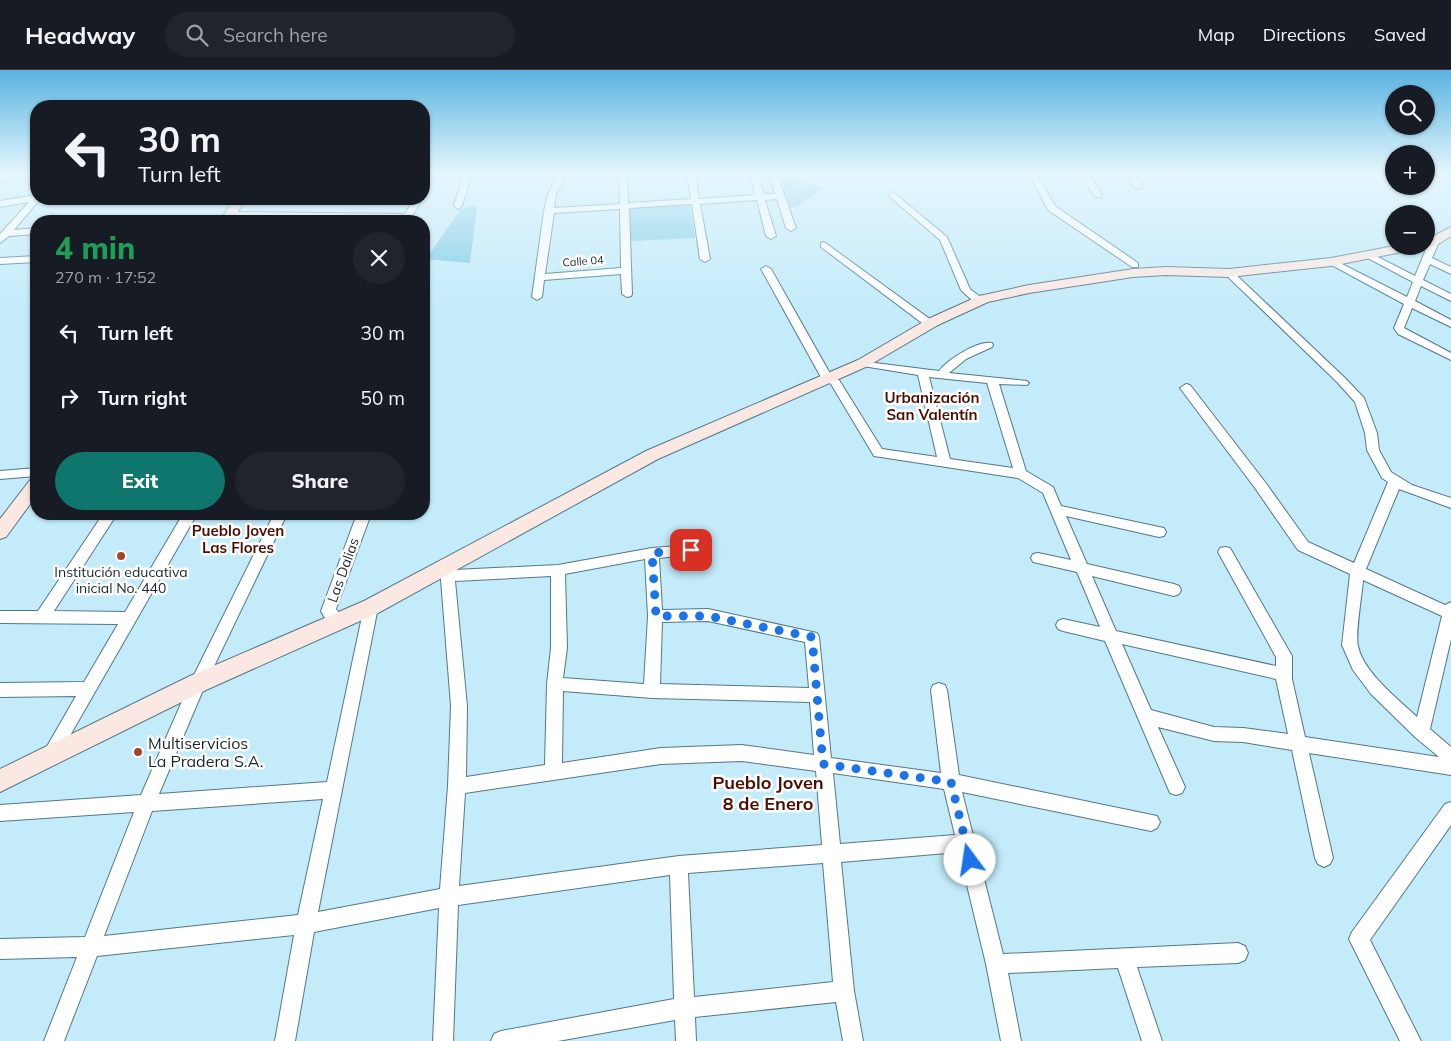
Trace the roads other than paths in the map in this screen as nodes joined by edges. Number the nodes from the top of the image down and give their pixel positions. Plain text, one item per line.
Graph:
1 (17, 219) edge
2 (547, 219) edge
3 (624, 219) edge
4 (698, 219) edge
5 (766, 219) edge
6 (787, 219) edge
7 (921, 219) edge
8 (1068, 219) edge
9 (790, 228) dead end
10 (1451, 231) edge
11 (30, 232) edge
12 (3, 236) edge
13 (771, 236) dead end
14 (1435, 240) edge
15 (824, 245) dead end
16 (1385, 252) edge
17 (1428, 255) edge
18 (1369, 256) junction
19 (30, 259) edge
20 (705, 259) dead end
21 (1427, 259) junction
22 (0, 261) edge
23 (1330, 262) junction
24 (1135, 265) dead end
25 (766, 269) dead end
26 (1451, 270) edge
27 (626, 271) junction
28 (1229, 273) junction
29 (541, 277) junction
30 (1418, 281) junction
31 (627, 294) dead end
32 (537, 297) dead end
33 (1451, 298) edge
34 (979, 301) junction
35 (1409, 302) junction
36 (930, 324) junction
37 (1451, 324) edge
38 (988, 345) dead end
39 (1451, 357) edge
40 (863, 363) junction
41 (923, 373) junction
42 (942, 376) junction
43 (828, 379) junction
44 (992, 380) junction
45 (1023, 383) dead end
46 (1186, 388) dead end
47 (945, 463) junction
48 (30, 472) edge
49 (0, 474) edge
50 (1021, 474) junction
51 (1395, 482) junction
52 (30, 491) edge
53 (1451, 503) edge
54 (1056, 509) junction
55 (106, 520) edge
56 (187, 520) edge
57 (277, 520) edge
58 (362, 520) edge
59 (3, 525) edge
60 (1159, 532) dead end
61 (691, 550) dead end
62 (1225, 552) dead end
63 (652, 553) junction
64 (1038, 558) dead end
65 (1081, 568) junction
66 (558, 570) junction
67 (448, 572) junction
68 (1358, 572) junction
69 (1174, 590) dead end
70 (371, 607) junction
71 (1451, 612) edge
72 (656, 616) junction
73 (0, 617) edge
74 (42, 617) junction
75 (130, 618) junction
76 (339, 622) junction
77 (1064, 626) dead end
78 (1110, 636) junction
79 (1284, 674) junction
80 (198, 683) junction
81 (555, 684) junction
82 (88, 689) junction
83 (0, 690) edge
84 (939, 690) dead end
85 (652, 691) junction
86 (817, 695) junction
87 (1145, 716) junction
88 (1421, 732) junction
89 (1298, 743) junction
90 (50, 755) junction
91 (1451, 757) edge
92 (823, 764) junction
93 (1451, 767) edge
94 (553, 771) junction
95 (0, 781) edge
96 (951, 782) junction
97 (457, 786) junction
98 (1176, 787) dead end
99 (333, 790) junction
100 (147, 802) junction
101 (1451, 810) edge
102 (0, 813) edge
103 (1151, 822) dead end
104 (966, 843) junction
105 (831, 854) junction
106 (1324, 858) dead end
107 (679, 865) junction
108 (449, 897) junction
109 (306, 924) junction
110 (92, 947) junction
111 (0, 949) edge
112 (1238, 952) dead end
113 (1124, 958) junction
114 (996, 964) junction
115 (844, 991) junction
116 (684, 1008) junction
117 (54, 1041) edge
118 (285, 1041) edge
119 (443, 1041) edge
120 (502, 1041) edge
121 (686, 1041) edge
122 (853, 1041) edge
123 (1011, 1041) edge
124 (1152, 1041) edge
125 (1411, 1041) edge

1 - 12 street
2 - 29 street
3 - 27 street
4 - 20 street
5 - 13 street
6 - 9 street
7 - 34 street
8 - 24 street
10 - 14 street
11 - 12 street
15 - 36 street
16 - 18 street
17 - 21 street
18 - 23 street
18 - 30 street
19 - 22 street
21 - 26 street
21 - 30 street
23 - 28 street
23 - 35 street
25 - 43 street
27 - 29 street, Calle 04
27 - 31 street
28 - 34 street
28 - 51 street
29 - 32 street
30 - 33 street
30 - 35 street
34 - 36 street
35 - 37 street
35 - 39 street
36 - 40 street
38 - 42 street
40 - 41 street
40 - 43 street
41 - 42 street
41 - 47 street
42 - 44 street
43 - 47 street
43 - 67 street
44 - 45 street
44 - 50 street
46 - 68 street
47 - 50 street
48 - 49 street
50 - 54 street
51 - 53 street
51 - 68 street
52 - 59 street
54 - 60 street
54 - 65 street
55 - 74 street
56 - 75 street
57 - 80 street
58 - 76 street, Las Dalias
61 - 63 street
62 - 79 street
63 - 66 street
63 - 72 street
64 - 65 street
65 - 69 street
65 - 78 street
66 - 67 street
66 - 81 street
67 - 70 street
67 - 97 street
68 - 71 street
68 - 88 street
70 - 76 street
70 - 99 street
71 - 88 street
72 - 85 street
72 - 86 street
73 - 74 street
74 - 75 street
75 - 82 street
76 - 80 street
77 - 78 street
78 - 79 street
78 - 87 street
79 - 89 street
80 - 90 street
80 - 100 street
81 - 85 street
81 - 94 street
82 - 83 street
82 - 90 street
84 - 96 street
85 - 86 street
86 - 92 street
87 - 89 street
87 - 98 street
88 - 91 street
89 - 93 street
89 - 106 street
90 - 95 street
92 - 94 street
92 - 96 street
92 - 105 street
94 - 97 street
96 - 103 street
96 - 104 street
97 - 108 street
99 - 100 street
99 - 109 street
100 - 102 street
100 - 110 street
101 - 125 street
104 - 105 street
104 - 114 street
105 - 107 street
105 - 115 street
107 - 108 street
107 - 116 street
108 - 109 street
108 - 119 street
109 - 110 street
109 - 118 street
110 - 111 street
110 - 117 street
112 - 113 street
113 - 114 street
113 - 124 street
114 - 123 street
115 - 116 street
115 - 122 street
116 - 120 street
116 - 121 street

